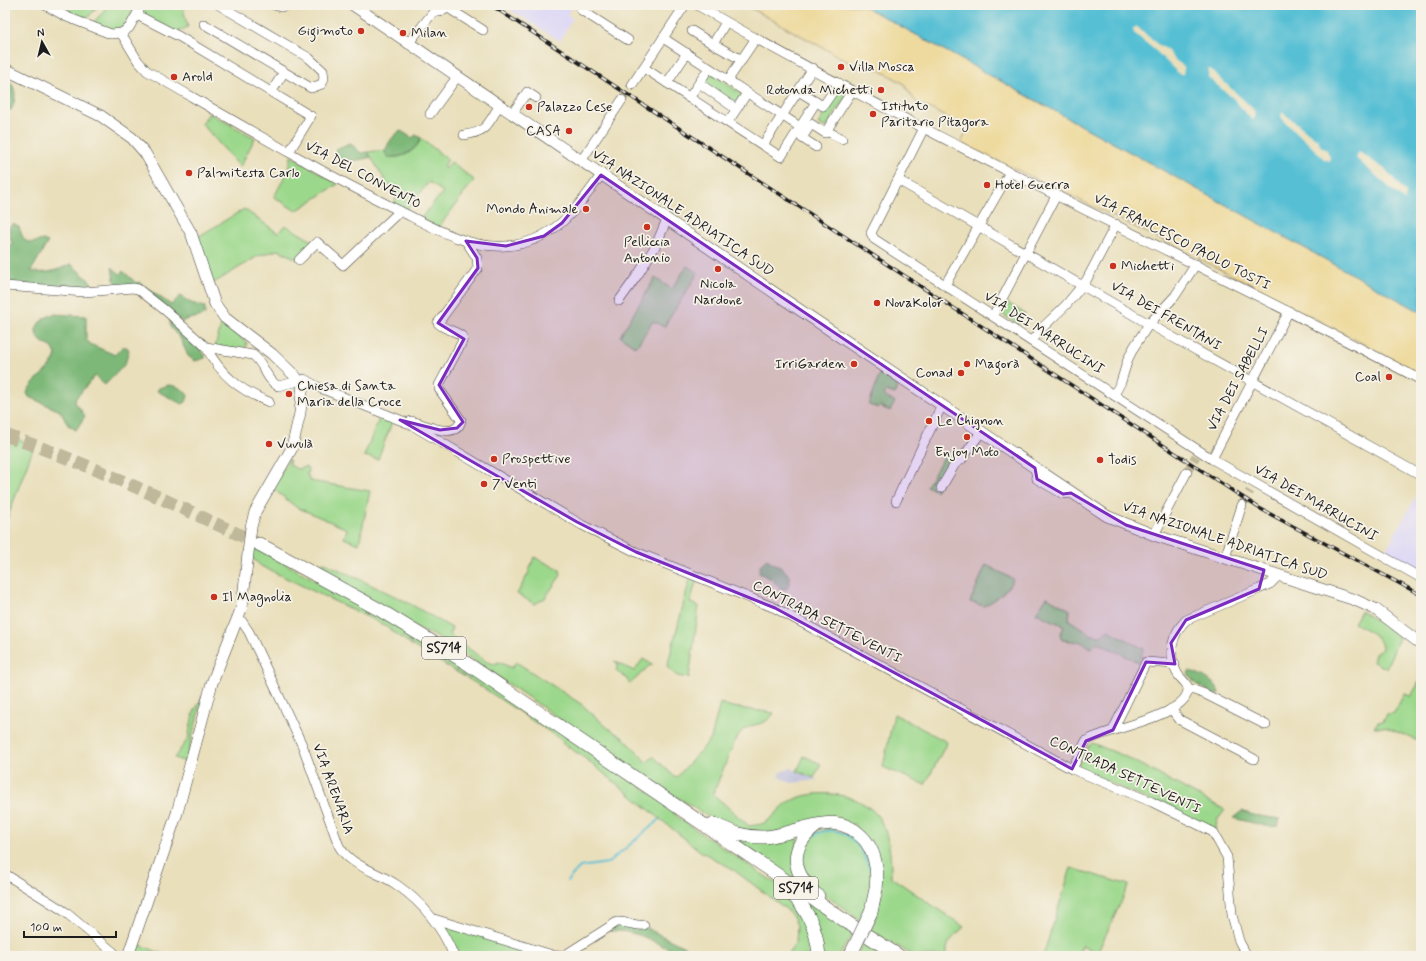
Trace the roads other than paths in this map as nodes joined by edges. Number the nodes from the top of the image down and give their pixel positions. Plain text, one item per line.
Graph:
1 (45, 5) edge
2 (142, 5) edge
3 (219, 5) edge
4 (274, 5) edge
5 (288, 5) edge
6 (353, 5) edge
7 (580, 5) edge
8 (685, 5) edge
9 (696, 5) edge
10 (436, 8) edge
11 (137, 15) junction
12 (726, 22) junction
13 (204, 24) dead end
14 (483, 30) dead end
15 (692, 31) dead end
16 (121, 33) junction
17 (663, 38) junction
18 (756, 38) junction
19 (628, 40) dead end
20 (408, 44) junction
21 (713, 44) junction
22 (686, 53) junction
23 (742, 60) junction
24 (644, 68) junction
25 (709, 68) junction
26 (813, 68) junction
27 (5, 69) edge
28 (284, 72) junction
29 (457, 77) junction
30 (728, 80) junction
31 (699, 83) junction
32 (839, 83) junction
33 (667, 84) junction
34 (632, 85) tunnel mouth
35 (272, 91) junction
36 (798, 91) junction
37 (852, 91) junction
38 (747, 93) junction
39 (536, 98) dead end
40 (689, 98) junction
41 (622, 100) tunnel mouth
42 (816, 102) junction
43 (499, 106) junction
44 (736, 109) junction
45 (430, 114) dead end
46 (512, 114) junction
47 (783, 115) junction
48 (728, 122) junction
49 (800, 127) junction
50 (926, 129) junction
51 (827, 131) junction
52 (464, 135) dead end
53 (842, 139) dead end
54 (763, 145) junction
55 (816, 147) dead end
56 (289, 152) junction
57 (581, 161) junction
58 (1010, 172) junction
59 (601, 175) junction
60 (898, 180) junction
61 (1057, 194) junction
62 (400, 211) junction
63 (667, 219) junction
64 (1116, 224) junction
65 (979, 225) junction
66 (466, 242) junction
67 (1026, 253) junction
68 (298, 260) dead end
69 (1196, 264) junction
70 (1082, 284) junction
71 (945, 285) junction
72 (5, 286) edge
73 (619, 301) dead end
74 (1289, 311) junction
75 (992, 316) junction
76 (1149, 324) junction
77 (1032, 341) junction
78 (206, 347) junction
79 (1421, 380) edge
80 (1253, 381) junction
81 (300, 382) junction
82 (1114, 395) junction
83 (269, 402) dead end
84 (942, 405) junction
85 (400, 420) junction
86 (981, 432) junction
87 (1212, 459) junction
88 (1187, 472) tunnel mouth
89 (1421, 475) edge
90 (941, 488) dead end
91 (896, 501) dead end
92 (1242, 505) tunnel mouth
93 (1154, 535) junction
94 (259, 544) tunnel mouth
95 (1225, 558) junction
96 (1264, 570) junction
97 (1279, 575) junction
98 (1421, 578) edge
99 (1260, 589) junction
100 (239, 617) junction
101 (1421, 644) edge
102 (1175, 664) junction
103 (1188, 688) junction
104 (1171, 709) junction
105 (1266, 725) dead end
106 (1114, 730) junction
107 (1254, 759) dead end
108 (1072, 769) junction
109 (674, 804) junction
110 (817, 825) junction
111 (736, 847) junction
112 (5, 874) edge
113 (434, 919) junction
114 (644, 925) dead end
115 (868, 936) dead end
116 (118, 956) edge
117 (128, 956) edge
118 (454, 956) edge
119 (819, 956) edge
120 (850, 956) edge
121 (899, 956) edge
122 (1247, 956) edge

1 - 16 street
2 - 11 street
3 - 28 street
4 - 5 street
6 - 20 main road, VIA NAZIONALE ADRIATICA SUD
7 - 19 street
8 - 17 street
9 - 12 street, VIA FRANCESCO PAOLO TOSTI
10 - 14 street
10 - 20 street
11 - 16 street
11 - 35 street
12 - 18 street, VIA FRANCESCO PAOLO TOSTI
12 - 21 street
13 - 28 street
15 - 21 street
16 - 56 street, VIA DEL CONVENTO
17 - 22 street
17 - 24 street
18 - 23 street
18 - 26 street, VIA FRANCESCO PAOLO TOSTI
20 - 29 main road, VIA NAZIONALE ADRIATICA SUD
21 - 23 street
22 - 25 street
22 - 33 street
23 - 30 street
24 - 33 street
24 - 34 street
25 - 30 street
25 - 31 street
26 - 32 street, VIA FRANCESCO PAOLO TOSTI
26 - 36 street
27 - 81 main road
28 - 35 street
29 - 43 main road, VIA NAZIONALE ADRIATICA SUD
29 - 45 street
30 - 38 street
31 - 40 street
31 - 44 street
32 - 37 street, VIA FRANCESCO PAOLO TOSTI
32 - 42 street
33 - 40 street
35 - 56 street
36 - 42 street
36 - 47 street
37 - 50 street, VIA FRANCESCO PAOLO TOSTI
37 - 51 street
38 - 44 street
38 - 47 street
39 - 46 street
40 - 48 street
41 - 57 street
42 - 49 street
43 - 46 main road, VIA NAZIONALE ADRIATICA SUD
43 - 52 street
44 - 48 street
46 - 57 main road, VIA NAZIONALE ADRIATICA SUD
47 - 49 street
47 - 54 street
48 - 54 street
49 - 54 street
50 - 58 street, VIA FRANCESCO PAOLO TOSTI
50 - 60 street
51 - 53 street
51 - 55 street
56 - 62 street, VIA DEL CONVENTO
57 - 59 main road, VIA NAZIONALE ADRIATICA SUD
58 - 61 street, VIA FRANCESCO PAOLO TOSTI
58 - 65 street
59 - 63 main road, VIA NAZIONALE ADRIATICA SUD
59 - 66 street, VIA DEL CONVENTO
60 - 65 street, VIA DEI FRENTANI
60 - 71 street, VIA DEI MARRUCINI
61 - 64 street, VIA FRANCESCO PAOLO TOSTI
61 - 67 street
62 - 66 street, VIA DEL CONVENTO
62 - 68 street
63 - 73 street
63 - 84 main road, VIA NAZIONALE ADRIATICA SUD
64 - 69 street, VIA FRANCESCO PAOLO TOSTI
64 - 70 street
65 - 67 street, VIA DEI FRENTANI
65 - 71 street
66 - 85 street
67 - 70 street, VIA DEI FRENTANI
67 - 75 street
69 - 74 street, VIA FRANCESCO PAOLO TOSTI
69 - 76 street
70 - 76 street, VIA DEI FRENTANI
70 - 77 street
71 - 75 street, VIA DEI MARRUCINI
72 - 78 street
74 - 79 street, VIA FRANCESCO PAOLO TOSTI
74 - 80 street, VIA DEI SABELLI
75 - 77 street, VIA DEI MARRUCINI
76 - 80 street, VIA DEI FRENTANI
76 - 82 street
77 - 82 street, VIA DEI MARRUCINI
78 - 81 street
78 - 83 street
80 - 87 street, VIA DEI SABELLI
80 - 89 street, VIA DEI FRENTANI
81 - 85 street, CONTRADA SETTEVENTI
81 - 100 main road
82 - 87 street, VIA DEI MARRUCINI
84 - 86 main road, VIA NAZIONALE ADRIATICA SUD
84 - 91 street
85 - 108 street, CONTRADA SETTEVENTI
86 - 90 street
86 - 93 main road, VIA NAZIONALE ADRIATICA SUD
87 - 98 street, VIA DEI MARRUCINI
88 - 93 street
92 - 95 street
93 - 95 main road, VIA NAZIONALE ADRIATICA SUD
94 - 109 highway, SS714
95 - 96 main road, VIA NAZIONALE ADRIATICA SUD
96 - 97 main road, VIA NAZIONALE ADRIATICA SUD
96 - 99 street
97 - 99 street
97 - 101 main road, VIA NAZIONALE ADRIATICA SUD
99 - 102 street
100 - 113 street, VIA ARENARIA
100 - 117 main road
102 - 103 street
102 - 106 street
103 - 104 street
103 - 105 street
104 - 106 street
104 - 107 street
106 - 108 street
108 - 122 street, CONTRADA SETTEVENTI
109 - 110 highway
109 - 111 highway, SS714
110 - 111 highway, SS714
110 - 120 highway, bridge
111 - 119 highway
112 - 116 street
113 - 114 street
113 - 118 street, VIA ARENARIA
115 - 121 highway

